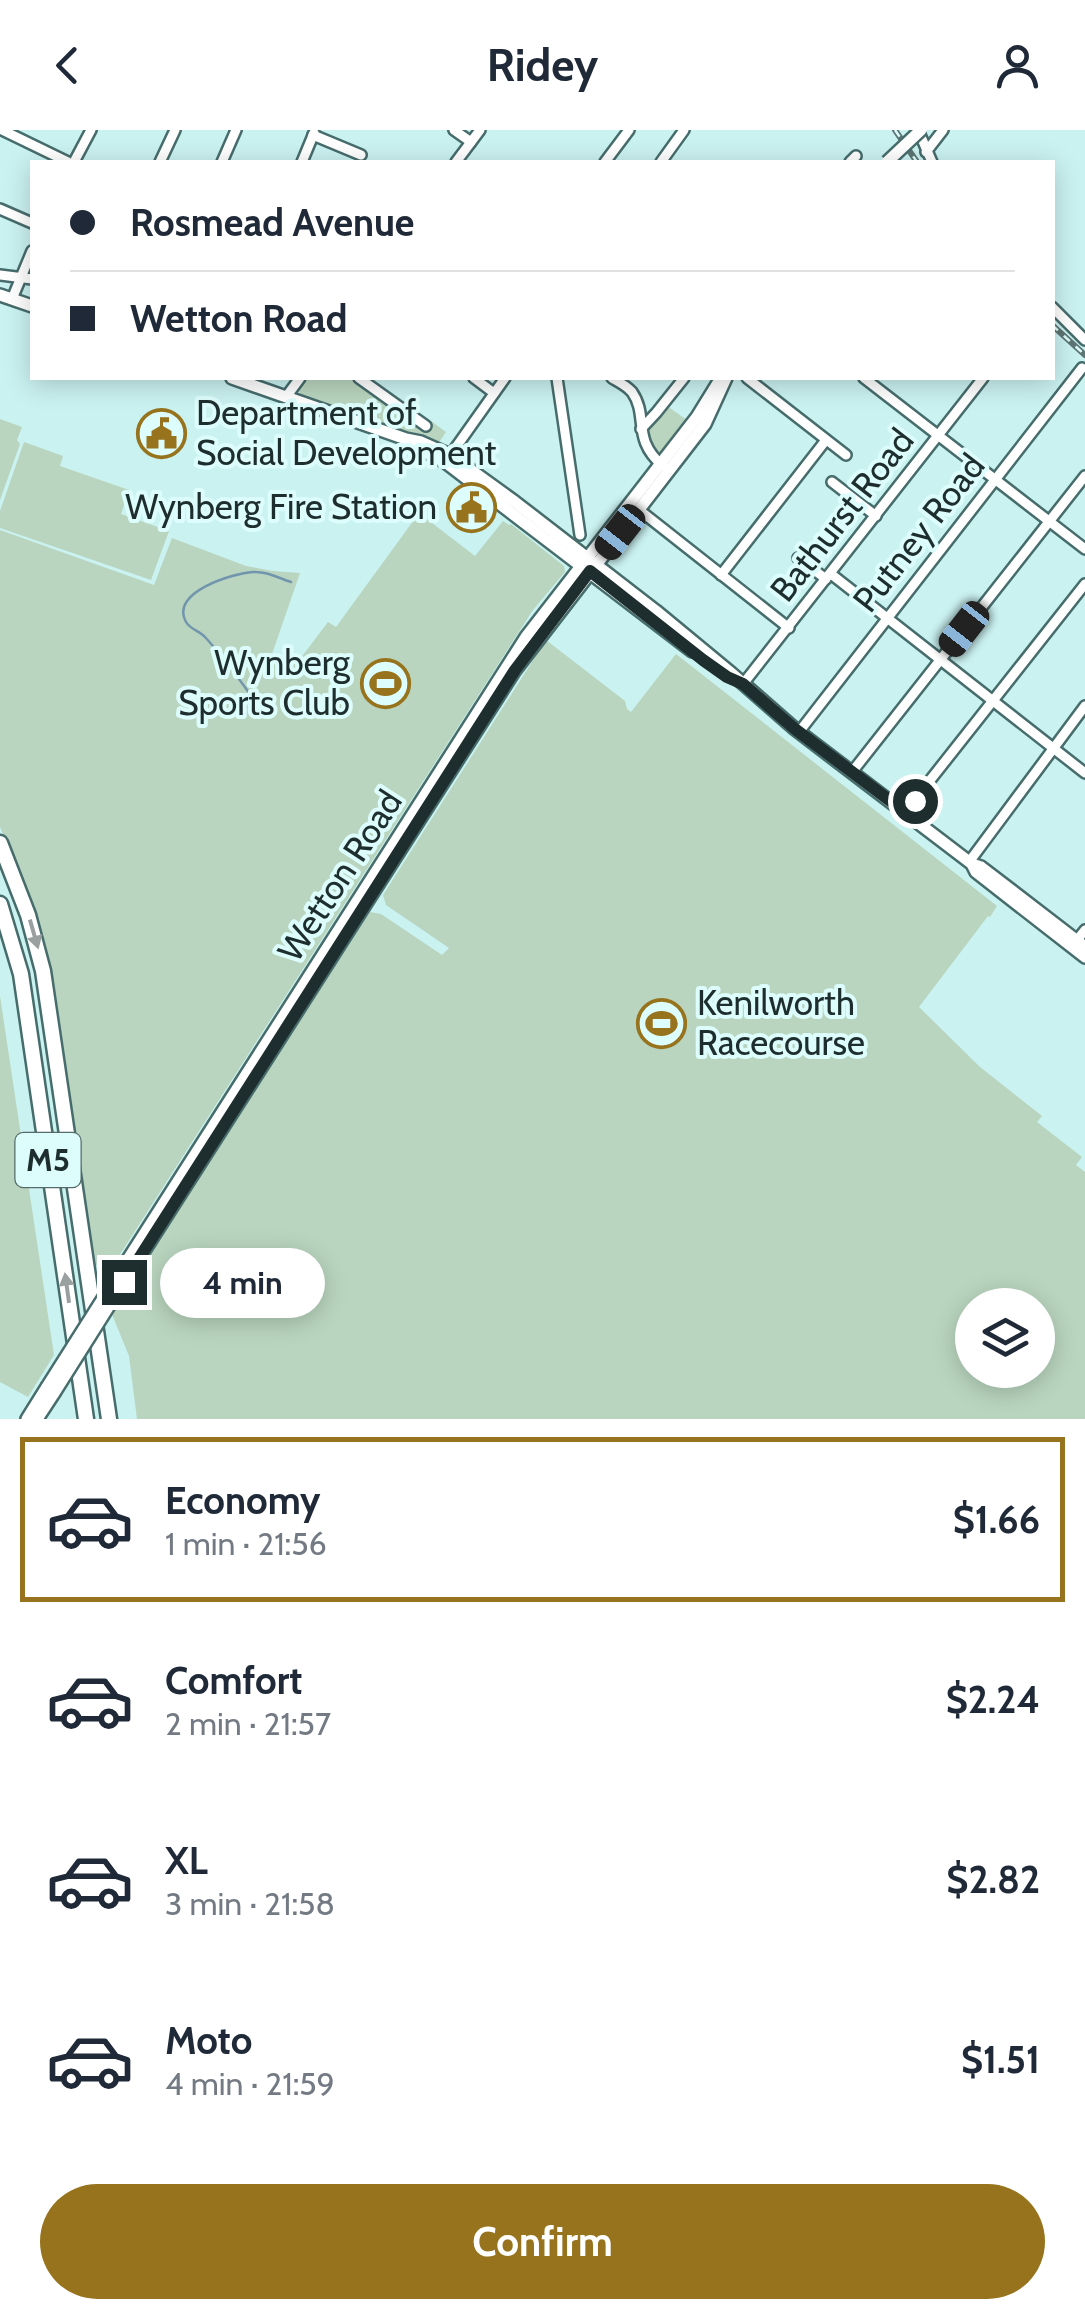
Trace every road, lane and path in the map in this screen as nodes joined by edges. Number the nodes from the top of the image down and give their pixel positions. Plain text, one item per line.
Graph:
1 (2, 130) edge
2 (91, 130) edge
3 (174, 130) edge
4 (236, 130) edge
5 (454, 130) edge
6 (480, 130) edge
7 (629, 130) edge
8 (684, 130) edge
9 (919, 130) edge
10 (943, 130) edge
11 (314, 132) edge
12 (471, 142) junction
13 (926, 152) junction
14 (361, 155) dead end
15 (67, 160) edge
16 (72, 160) edge
17 (161, 160) edge
18 (223, 160) edge
19 (303, 160) edge
20 (458, 160) edge
21 (607, 160) edge
22 (662, 160) edge
23 (889, 160) edge
24 (931, 160) edge
25 (0, 209) edge
26 (30, 222) edge
27 (0, 274) edge
28 (28, 280) edge
29 (6, 297) edge
30 (30, 305) edge
31 (1055, 311) edge
32 (1085, 340) edge
33 (1082, 368) dead end
34 (238, 380) edge
35 (299, 380) edge
36 (362, 380) edge
37 (477, 380) edge
38 (504, 380) edge
39 (557, 380) edge
40 (615, 380) edge
41 (682, 380) edge
42 (723, 380) edge
43 (751, 380) edge
44 (867, 380) edge
45 (982, 380) edge
46 (494, 393) junction
47 (286, 397) junction
48 (426, 426) dead end
49 (641, 429) junction
50 (938, 435) junction
51 (826, 440) junction
52 (846, 455) dead end
53 (447, 459) junction
54 (665, 467) junction
55 (1085, 476) edge
56 (995, 480) junction
57 (832, 482) dead end
58 (638, 509) junction
59 (876, 516) junction
60 (1049, 521) junction
61 (580, 535) dead end
62 (1085, 549) edge
63 (798, 558) dead end
64 (588, 564) junction
65 (721, 574) junction
66 (828, 576) junction
67 (1085, 584) edge
68 (888, 618) junction
69 (789, 628) junction
70 (940, 660) junction
71 (741, 684) junction
72 (993, 701) junction
73 (1085, 706) edge
74 (799, 732) junction
75 (1054, 748) junction
76 (852, 772) junction
77 (1085, 773) edge
78 (905, 812) junction
79 (0, 843) edge
80 (971, 863) junction
81 (0, 904) edge
82 (1080, 941) edge
83 (1085, 958) edge
84 (51, 1390) junction
85 (26, 1419) edge
86 (38, 1419) edge
87 (86, 1419) edge
88 (109, 1419) edge

1 - 15 street
2 - 16 street
3 - 17 street
4 - 18 street
5 - 12 street
6 - 12 street
7 - 21 street
8 - 22 street
9 - 13 street
9 - 23 main road, bridge
10 - 13 street
11 - 14 street
11 - 19 street
12 - 20 street
13 - 24 street
25 - 26 street
27 - 28 street
28 - 29 street
29 - 30 main road
31 - 32 street
33 - 56 street, Putney Road
34 - 47 main road
35 - 47 street
36 - 48 street
37 - 46 street
38 - 46 street
39 - 61 street
40 - 49 street
41 - 49 street
42 - 54 main road, Wetton Road
43 - 51 street
44 - 50 street
45 - 50 street, Bathurst Road
46 - 53 street
47 - 53 main road
49 - 54 street
50 - 56 street
50 - 59 street, Bathurst Road
51 - 52 street
51 - 65 street
53 - 64 main road
54 - 58 main road, Wetton Road
54 - 64 main road, Wetton Road
55 - 60 street
56 - 60 street
56 - 68 street, Putney Road
57 - 59 street
58 - 64 main road, Wetton Road
58 - 65 street
59 - 66 street, Bathurst Road
60 - 62 street
60 - 70 street
63 - 66 street
64 - 71 main road
64 - 84 main road, Wetton Road, bridge
65 - 69 street
66 - 68 street
66 - 69 street, Bathurst Road
67 - 72 street
68 - 70 street
68 - 74 street, Putney Road
69 - 71 street, Bathurst Road
70 - 72 street
70 - 76 street
71 - 74 main road
72 - 75 street
72 - 78 street
73 - 75 street
74 - 76 main road
75 - 77 street
75 - 80 street
76 - 78 main road
78 - 80 main road
79 -> 88 highway, M5
80 - 82 main road
87 -> 81 highway, M5
82 - 83 main road
84 - 85 main road, Wetton Road
84 - 86 main road, Wetton Road

